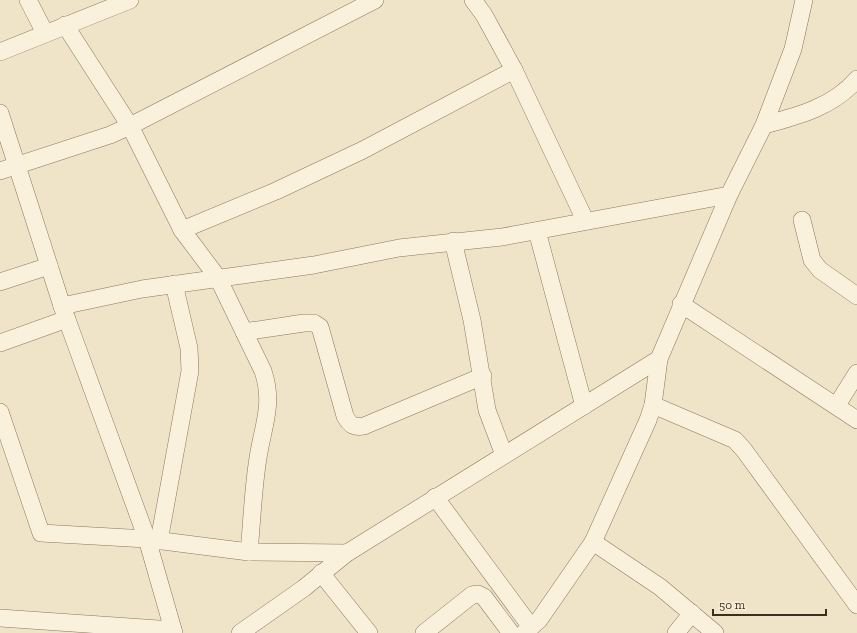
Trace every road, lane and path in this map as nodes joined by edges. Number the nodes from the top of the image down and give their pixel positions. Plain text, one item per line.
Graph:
1 (28, 0) edge
2 (130, 0) edge
3 (375, 0) edge
4 (473, 0) edge
5 (804, 0) edge
6 (65, 25) junction
7 (45, 33) junction
8 (0, 52) edge
9 (514, 70) junction
10 (857, 79) edge
11 (0, 113) edge
12 (764, 125) junction
13 (130, 126) junction
14 (18, 165) junction
15 (0, 170) edge
16 (729, 195) junction
17 (585, 220) junction
18 (802, 220) dead end
19 (182, 230) junction
20 (537, 231) junction
21 (453, 241) junction
22 (49, 266) junction
23 (218, 278) junction
24 (0, 282) edge
25 (174, 284) junction
26 (857, 296) edge
27 (681, 304) junction
28 (64, 312) junction
29 (244, 332) junction
30 (0, 343) edge
31 (659, 359) junction
32 (857, 373) edge
33 (483, 376) junction
34 (653, 405) junction
35 (837, 405) junction
36 (584, 406) junction
37 (0, 412) edge
38 (857, 420) edge
39 (504, 455) junction
40 (435, 497) junction
41 (153, 540) junction
42 (593, 542) junction
43 (249, 552) junction
44 (347, 553) junction
45 (321, 573) junction
46 (857, 605) edge
47 (692, 613) junction
48 (0, 618) edge
49 (528, 630) edge
50 (174, 631) edge
51 (240, 633) edge
52 (369, 633) edge
53 (424, 633) edge
54 (511, 633) edge
55 (676, 633) edge
56 (715, 633) edge

1 - 7 street
2 - 6 street
3 - 13 street
4 - 9 street
5 - 12 street
6 - 7 street
6 - 13 street
7 - 8 street
9 - 17 street
9 - 19 street
10 - 12 street
11 - 14 street
12 - 16 street
13 - 14 street
13 - 19 street
14 - 15 street
14 - 22 street
16 - 17 street
16 - 27 street
17 - 20 street
18 - 26 street
19 - 23 street
20 - 21 street
20 - 36 street
21 - 23 street
21 - 33 street
22 - 24 street
22 - 28 street
23 - 25 street
23 - 29 street
25 - 28 street
25 - 41 street
27 - 31 street
27 - 35 street
28 - 30 street
28 - 41 street
29 - 33 street
29 - 43 street
31 - 34 street
31 - 36 street
32 - 35 street
33 - 39 street
34 - 42 street
34 - 46 street
35 - 38 street
36 - 39 street
37 - 41 street
39 - 40 street
40 - 44 street
40 - 49 street
41 - 43 street
41 - 50 street
42 - 47 street
42 - 49 street
43 - 44 street
44 - 45 street
45 - 51 street
45 - 52 street
47 - 55 street
47 - 56 street
48 - 50 street
53 - 54 street

